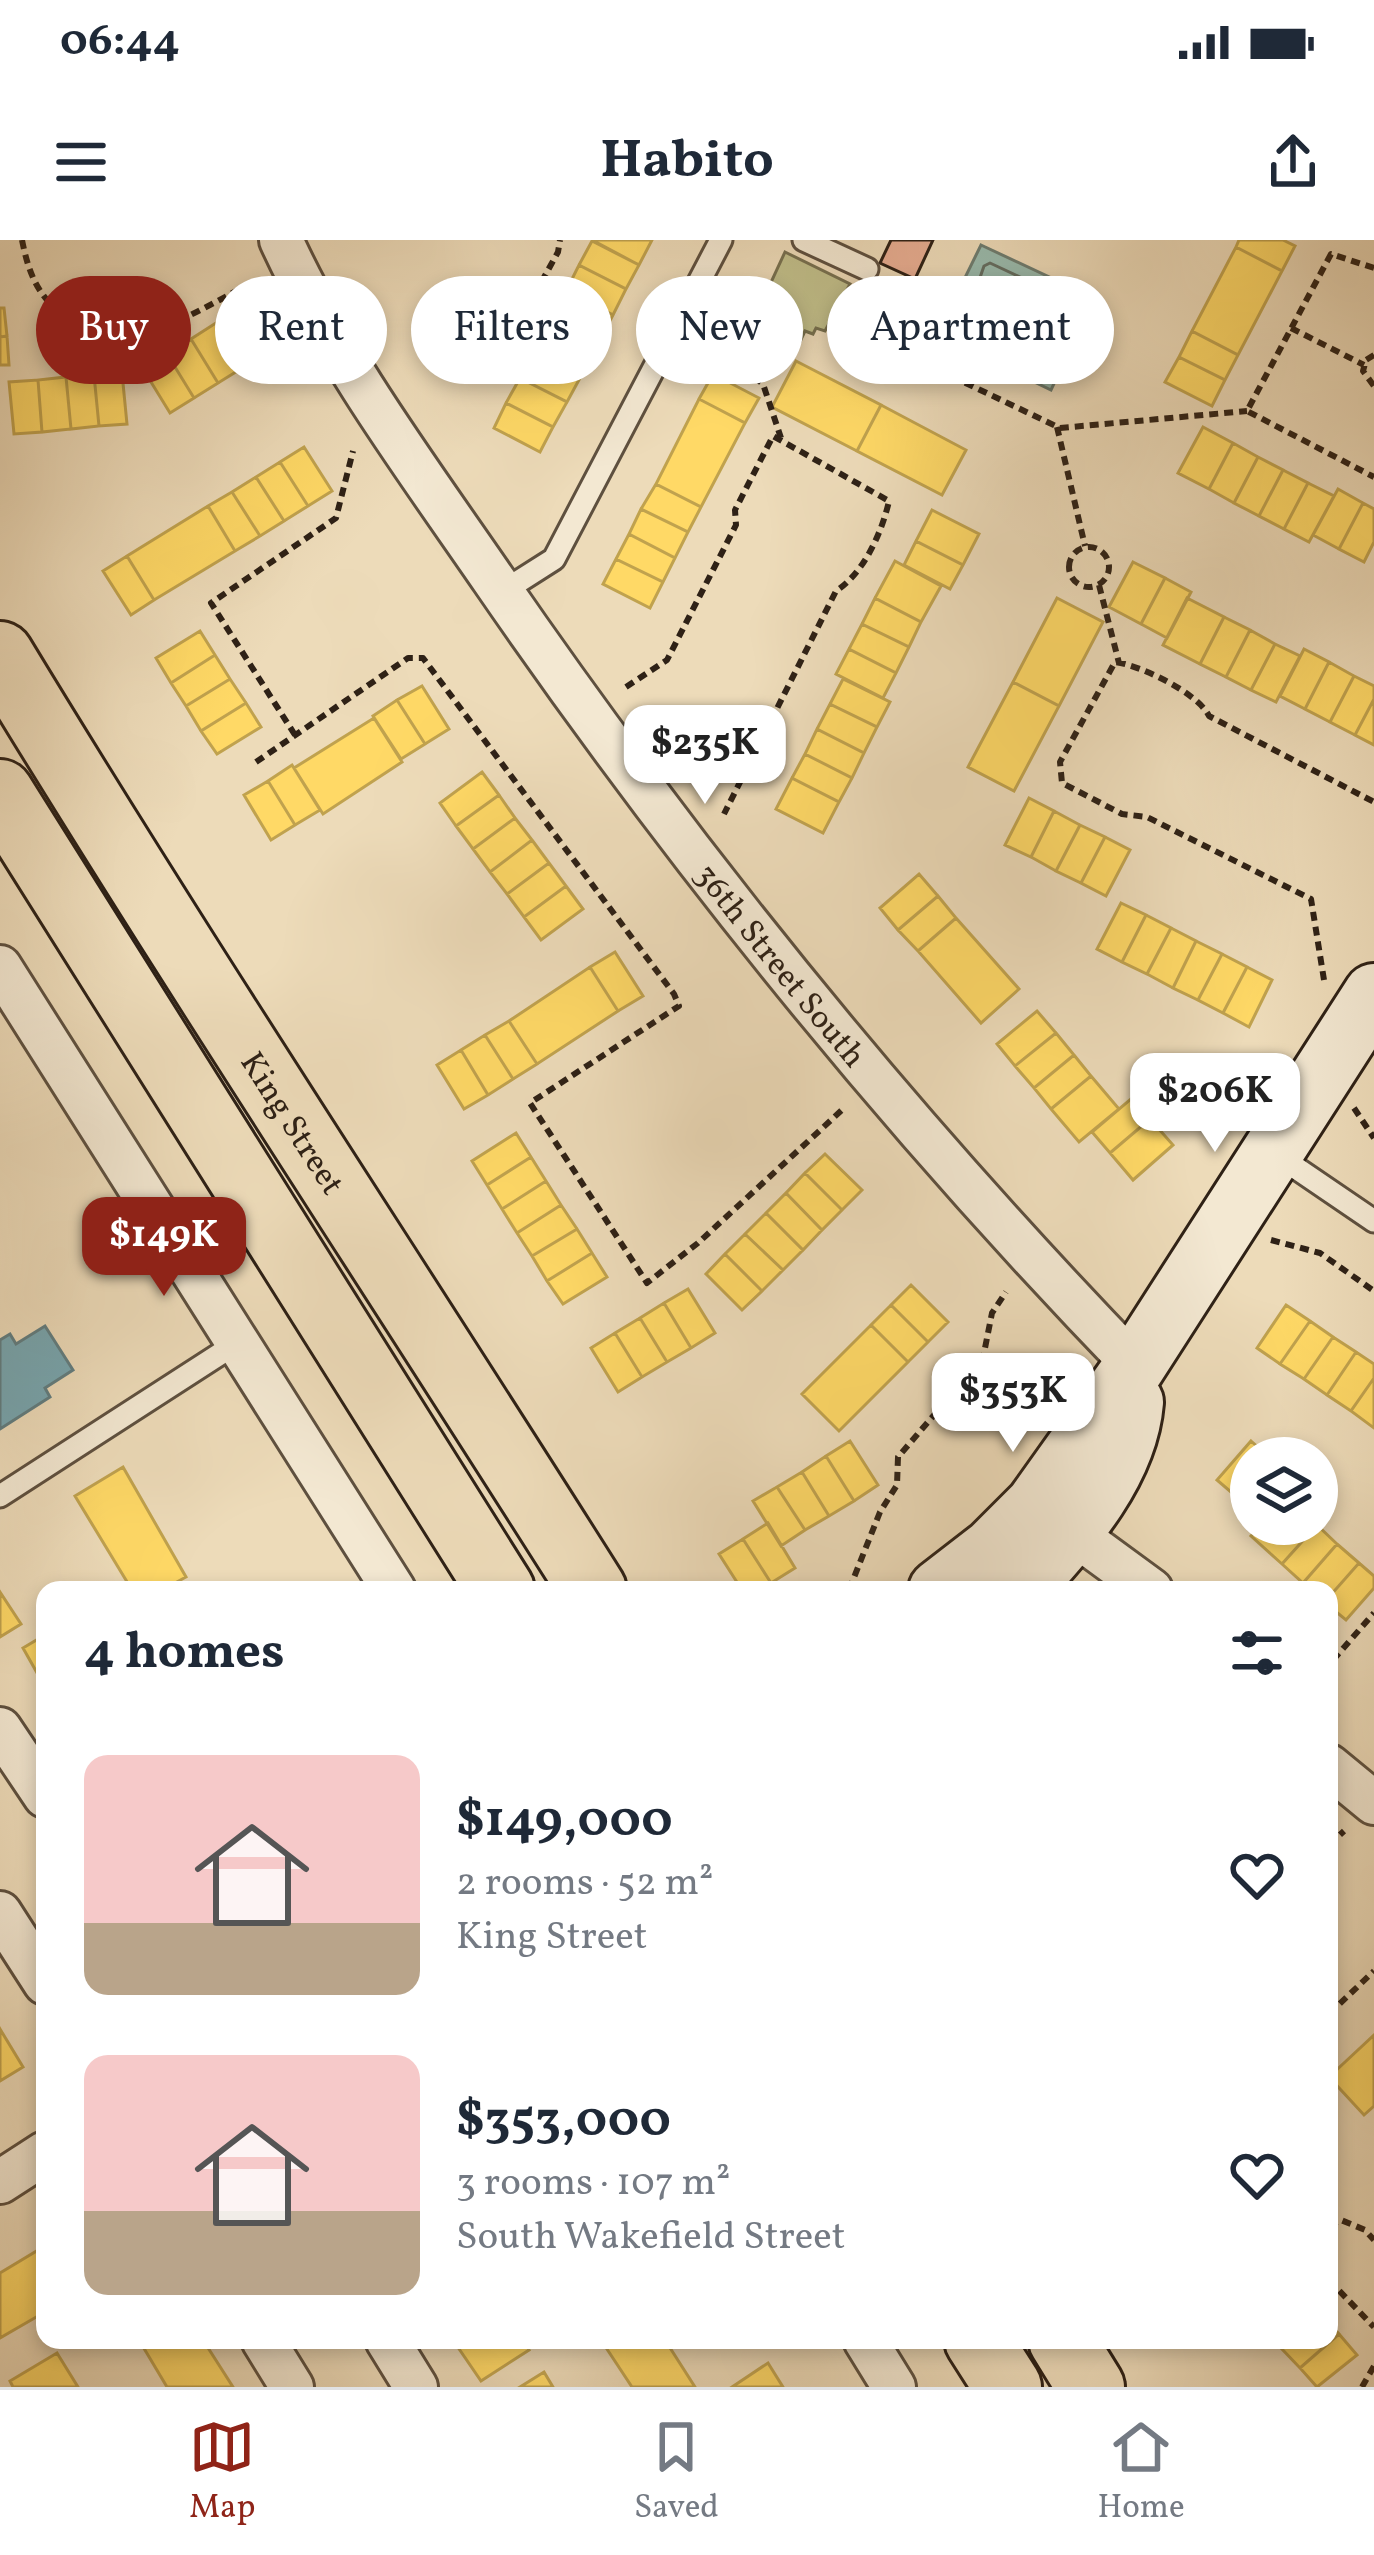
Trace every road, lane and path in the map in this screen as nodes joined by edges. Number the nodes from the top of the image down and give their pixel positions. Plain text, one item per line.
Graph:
1 (22, 240) edge
2 (281, 240) edge
3 (560, 240) edge
4 (721, 240) edge
5 (804, 240) edge
6 (1374, 268) edge
7 (867, 269) joint
8 (545, 276) edge
9 (702, 276) edge
10 (215, 301) edge
11 (1291, 328) junction
12 (1374, 355) edge
13 (1364, 365) junction
14 (645, 384) edge
15 (763, 384) edge
16 (1374, 386) edge
17 (1247, 411) junction
18 (1057, 427) junction
19 (783, 441) junction
20 (353, 451) dead end
21 (1374, 477) edge
22 (1085, 546) junction
23 (1099, 584) junction
24 (502, 592) junction
25 (0, 655) edge
26 (1119, 662) junction
27 (626, 687) dead end
28 (295, 735) junction
29 (256, 762) dead end
30 (85, 794) junction
31 (1374, 802) edge
32 (724, 814) dead end
33 (8, 824) edge
34 (0, 967) edge
35 (1349, 987) edge
36 (1352, 1105) dead end
37 (844, 1109) dead end
38 (1374, 1138) edge
39 (1274, 1153) junction
40 (1374, 1221) edge
41 (1269, 1240) dead end
42 (1374, 1291) edge
43 (1006, 1292) dead end
44 (237, 1342) junction
45 (1135, 1366) junction
46 (0, 1496) edge
47 (1054, 1519) junction
48 (1005, 1576) edge
49 (388, 1581) edge
50 (495, 1581) edge
51 (587, 1581) edge
52 (853, 1581) edge
53 (1139, 1581) edge
54 (1374, 1613) edge
55 (1338, 1654) edge
56 (0, 1729) edge
57 (1338, 1781) edge
58 (36, 1783) edge
59 (1359, 1817) edge
60 (0, 1913) edge
61 (36, 1968) edge
62 (1374, 1971) edge
63 (1338, 2005) edge
64 (36, 2159) edge
65 (0, 2182) edge
66 (1338, 2222) edge
67 (1374, 2240) edge
68 (1338, 2289) edge
69 (1374, 2327) edge
70 (269, 2349) edge
71 (393, 2349) edge
72 (871, 2349) edge
73 (984, 2349) edge
74 (1068, 2349) edge
75 (1374, 2366) edge
76 (292, 2387) edge
77 (416, 2387) edge
78 (894, 2387) edge
79 (1008, 2387) edge
80 (1091, 2387) edge
81 (1362, 2387) edge

1 - 10 path
2 - 24 street, 36th Street South
3 - 8 path
4 - 9 lane
5 - 7 lane
6 - 11 path
7 - 18 path
11 - 13 path
11 - 17 path
12 - 13 path
13 - 16 path
14 - 24 lane
15 - 19 path
17 - 18 path
17 - 21 path
18 - 22 path
19 - 27 path
19 - 32 path
20 - 28 path
22 - 23 path
22 - 23 path
23 - 26 path
24 - 45 street, 36th Street South
25 - 30 main road, King Street
26 - 31 path
26 - 35 path
28 - 29 path
28 - 37 path
30 - 33 street
30 - 51 main road, King Street
33 - 50 main road
34 - 44 street
35 - 39 street
36 - 38 path
39 - 40 lane
39 - 45 street
41 - 42 path
43 - 52 path
44 - 46 lane
44 - 49 street
45 - 47 street
45 - 47 street
47 - 48 street
47 - 53 street
54 - 55 path
56 - 58 street
57 - 59 street
60 - 61 street
62 - 63 path
64 - 65 street
66 - 67 path
68 - 69 path
70 - 76 street
71 - 77 street
72 - 78 street
73 - 79 main road
74 - 80 main road
75 - 81 path

